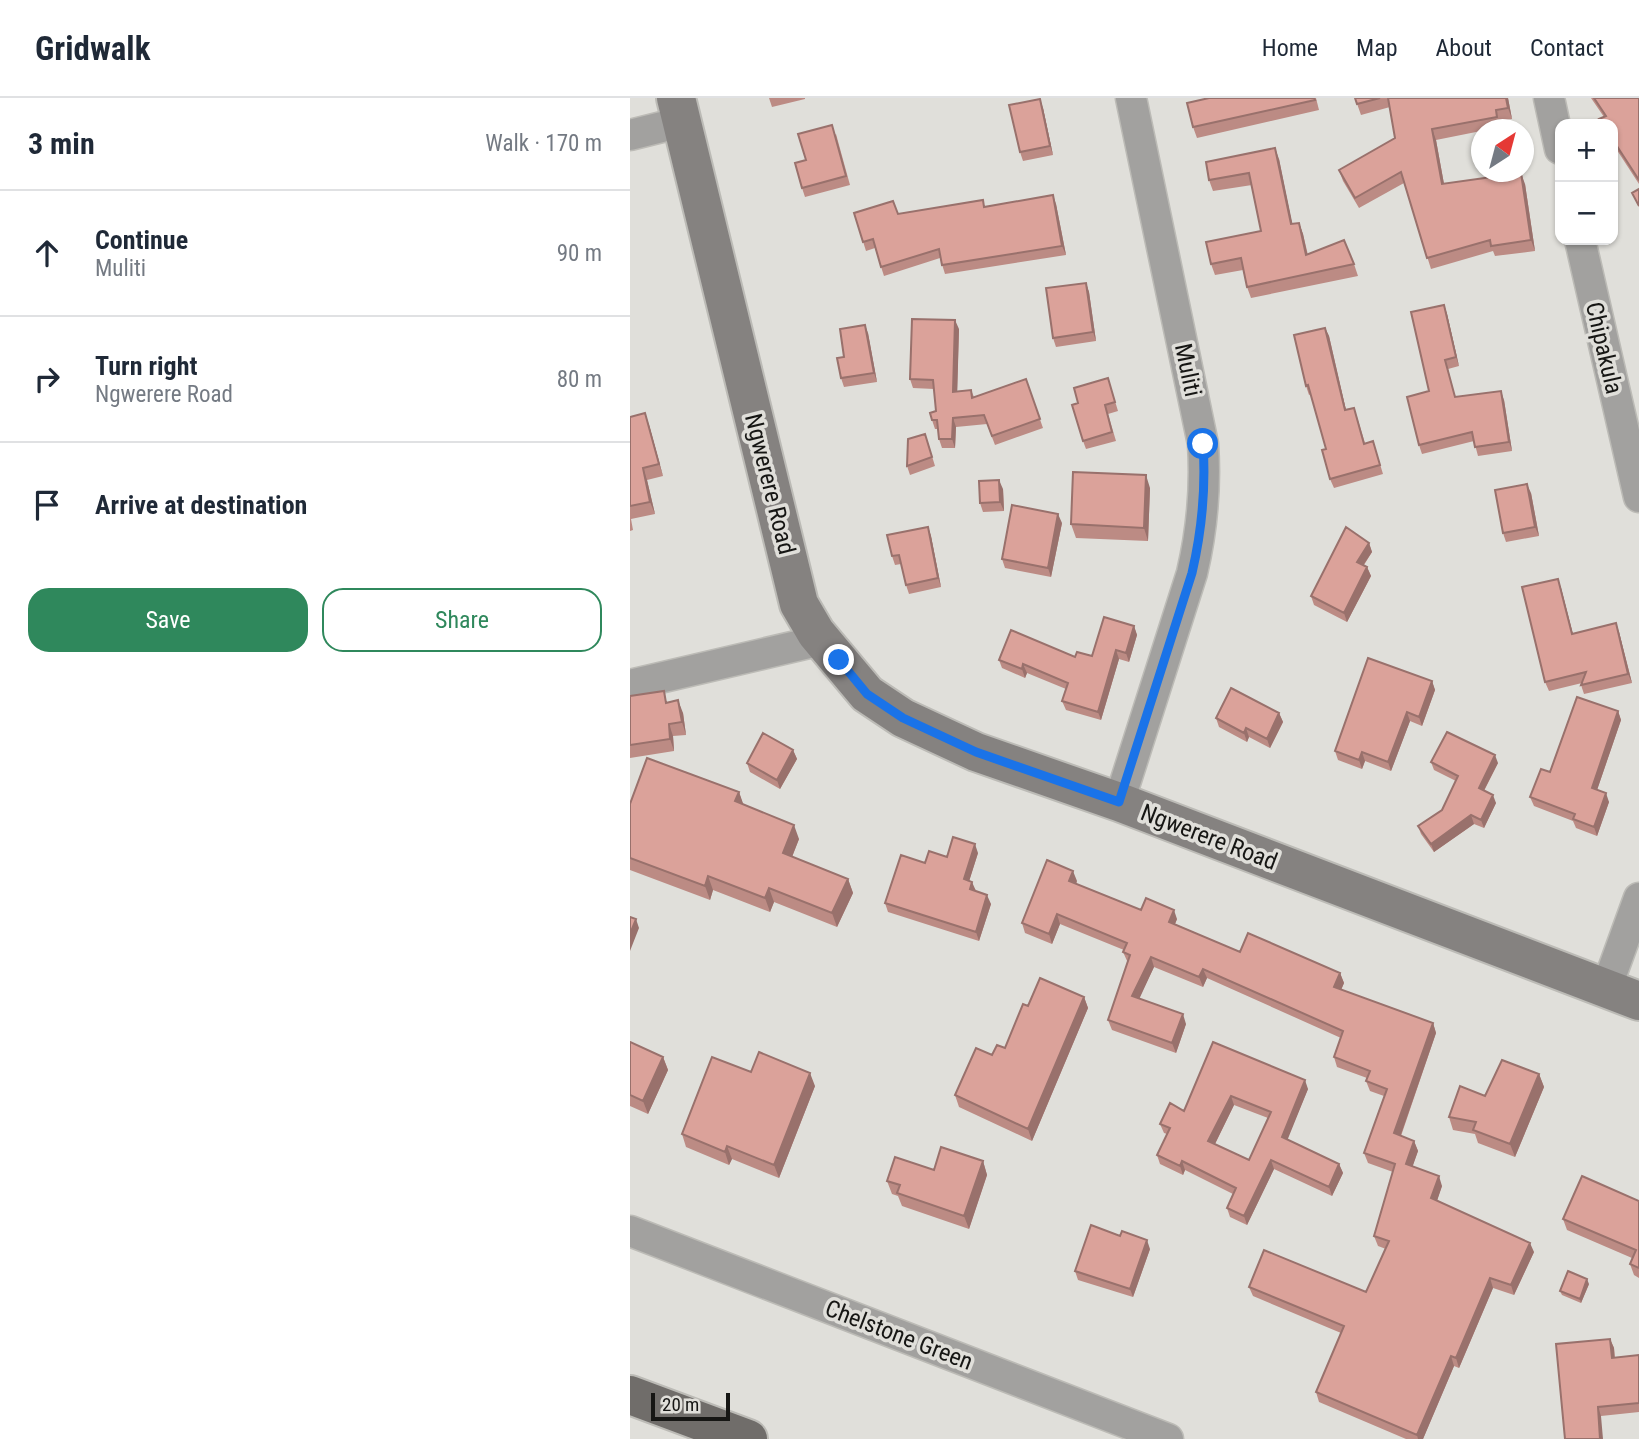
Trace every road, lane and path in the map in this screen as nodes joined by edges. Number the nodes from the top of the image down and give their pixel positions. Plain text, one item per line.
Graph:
1 (1131, 98) edge
2 (1549, 98) edge
3 (679, 110) edge
4 (1555, 126) edge
5 (630, 135) edge
6 (1581, 245) edge
7 (1639, 497) edge
8 (822, 640) junction
9 (630, 685) edge
10 (1119, 802) junction
11 (1639, 898) edge
12 (1623, 995) edge
13 (630, 1231) edge
14 (630, 1395) edge
15 (748, 1439) edge
16 (1168, 1439) edge

1 - 10 street, Muliti
2 - 4 street
3 - 5 street
3 - 8 street, Ngwerere Road
6 - 7 street, Chipakula
8 - 9 street
8 - 10 street, Ngwerere Road
10 - 12 street, Ngwerere Road
11 - 12 street
13 - 16 street, Chelstone Green
14 - 15 main road

